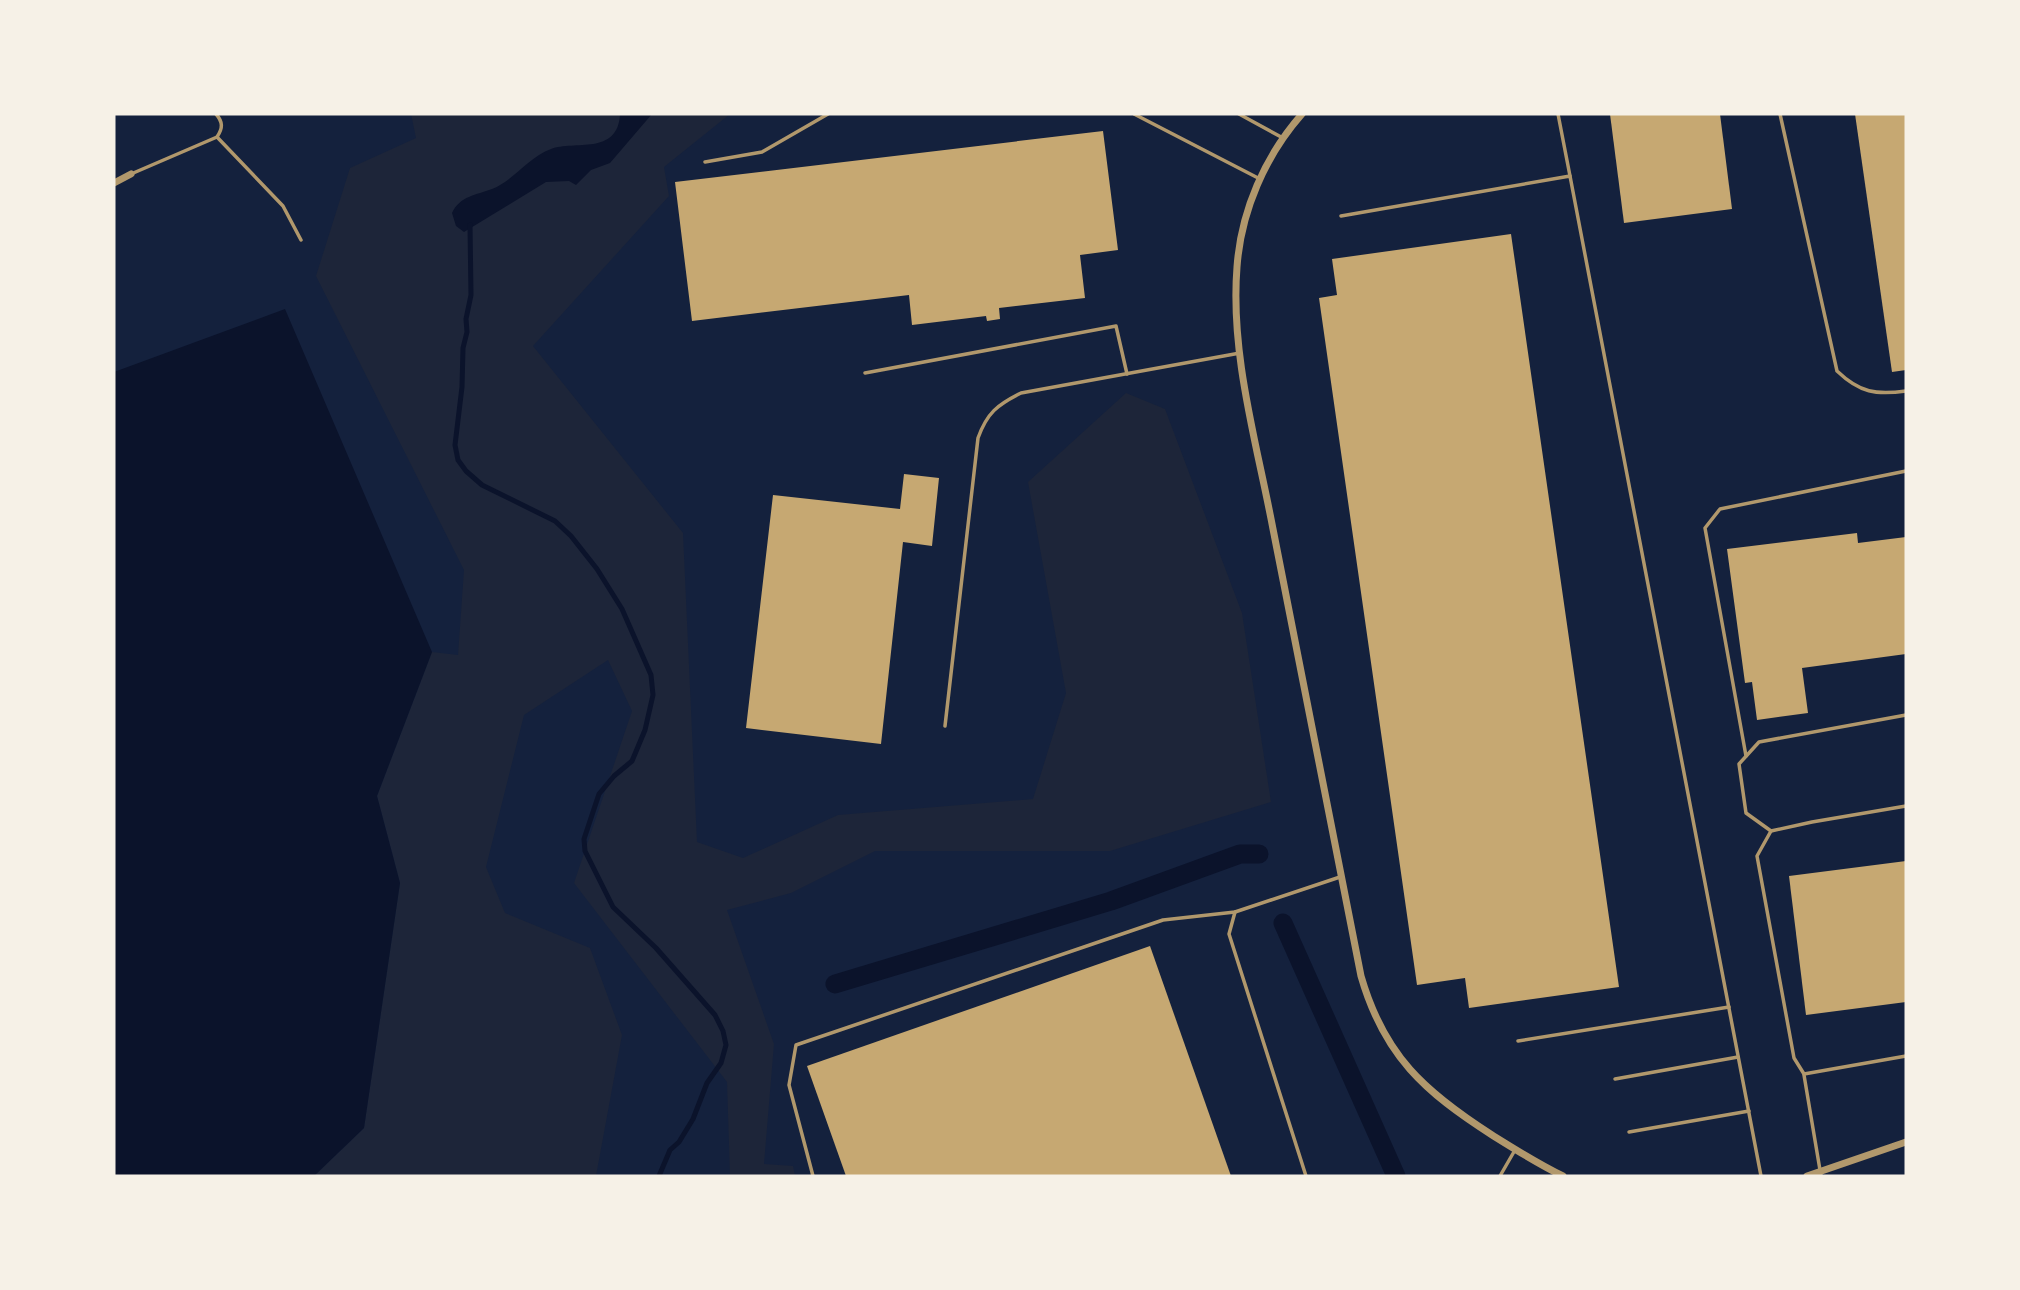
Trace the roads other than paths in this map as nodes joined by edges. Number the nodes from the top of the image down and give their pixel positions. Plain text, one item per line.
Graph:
1 (216, 114) edge
2 (828, 114) edge
3 (1134, 114) edge
4 (1239, 114) edge
5 (1303, 114) edge
6 (1558, 114) edge
7 (1780, 114) edge
8 (217, 137) junction
9 (1283, 138) junction
10 (705, 162) dead end
11 (131, 174) joint
12 (1570, 176) junction
13 (1260, 179) junction
14 (114, 183) edge
15 (1341, 216) dead end
16 (301, 240) dead end
17 (1240, 353) junction
18 (865, 373) dead end
19 (1127, 374) junction
20 (1906, 391) edge
21 (1906, 471) edge
22 (1906, 715) edge
23 (944, 726) dead end
24 (1746, 756) junction
25 (1906, 806) edge
26 (1771, 831) junction
27 (1342, 876) junction
28 (1235, 912) junction
29 (1729, 1007) junction
30 (1518, 1041) dead end
31 (1906, 1056) edge
32 (1738, 1057) junction
33 (1804, 1074) junction
34 (1615, 1079) dead end
35 (1749, 1111) junction
36 (1629, 1132) dead end
37 (1906, 1142) edge
38 (1515, 1150) junction
39 (1821, 1174) edge
40 (813, 1176) edge
41 (1306, 1176) edge
42 (1500, 1176) edge
43 (1563, 1176) edge
44 (1761, 1176) edge
45 (1807, 1176) edge

1 - 8 lane
2 - 10 lane
3 - 13 lane
4 - 9 lane
5 - 9 street
6 - 12 lane
7 - 20 lane
8 - 11 lane
8 - 16 lane
9 - 13 street
11 - 14 street
12 - 15 lane
12 - 29 lane
13 - 17 street
17 - 19 lane
17 - 27 street
18 - 19 lane
19 - 23 lane
21 - 24 lane
22 - 24 lane
24 - 26 lane
25 - 26 lane
26 - 33 lane
27 - 28 lane
27 - 38 street
28 - 40 lane
28 - 41 lane
29 - 30 lane
29 - 32 lane
31 - 33 lane
32 - 34 lane
32 - 35 lane
33 - 39 lane
35 - 36 lane
35 - 44 lane
37 - 39 street
38 - 42 lane
38 - 43 street
39 - 45 street

